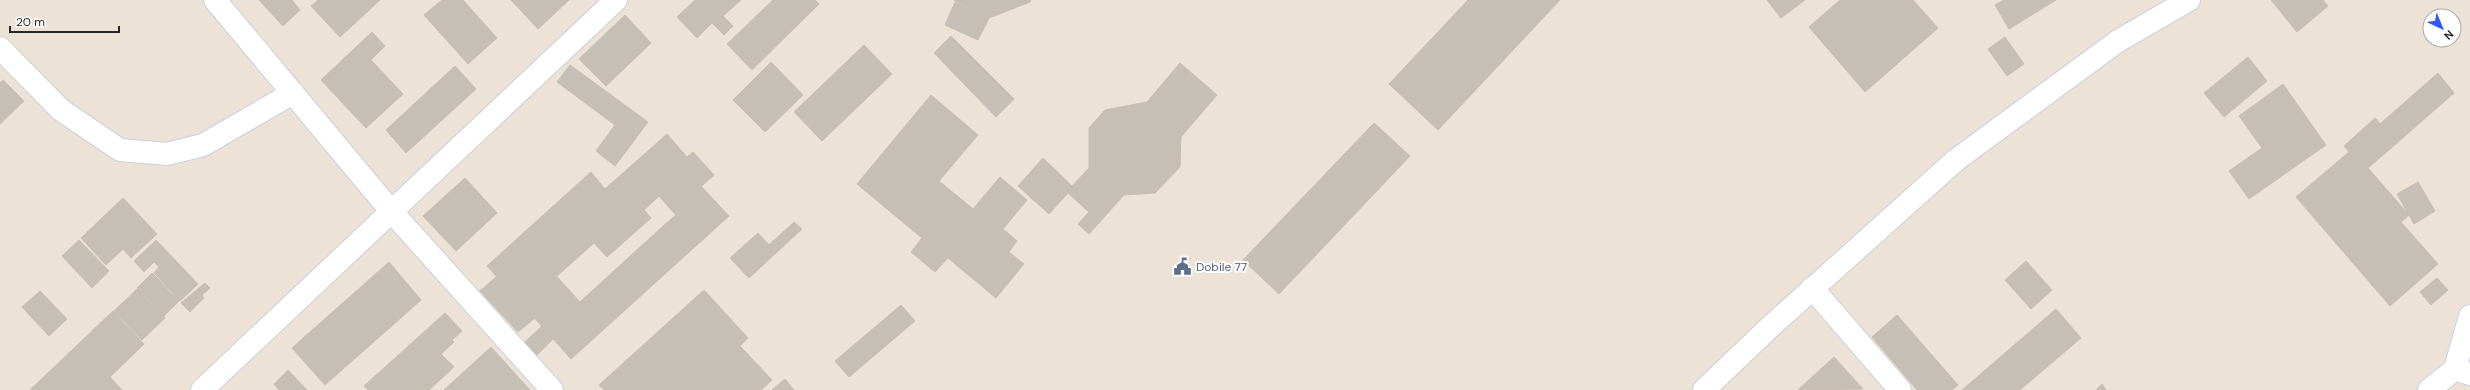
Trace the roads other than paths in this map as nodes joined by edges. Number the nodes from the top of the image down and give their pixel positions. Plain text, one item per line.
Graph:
1 (215, 0) edge
2 (616, 0) edge
3 (2189, 0) edge
4 (0, 48) edge
5 (292, 93) junction
6 (391, 211) junction
7 (1812, 288) junction
8 (2470, 316) edge
9 (2462, 372) edge
10 (202, 390) edge
11 (552, 390) edge
12 (1704, 390) edge
13 (1900, 390) edge
14 (2429, 390) edge

1 - 5 street
2 - 6 street
3 - 7 street
4 - 5 street
5 - 6 street
6 - 10 street
6 - 11 street
7 - 12 street
7 - 13 street
8 - 9 street
9 - 14 street

